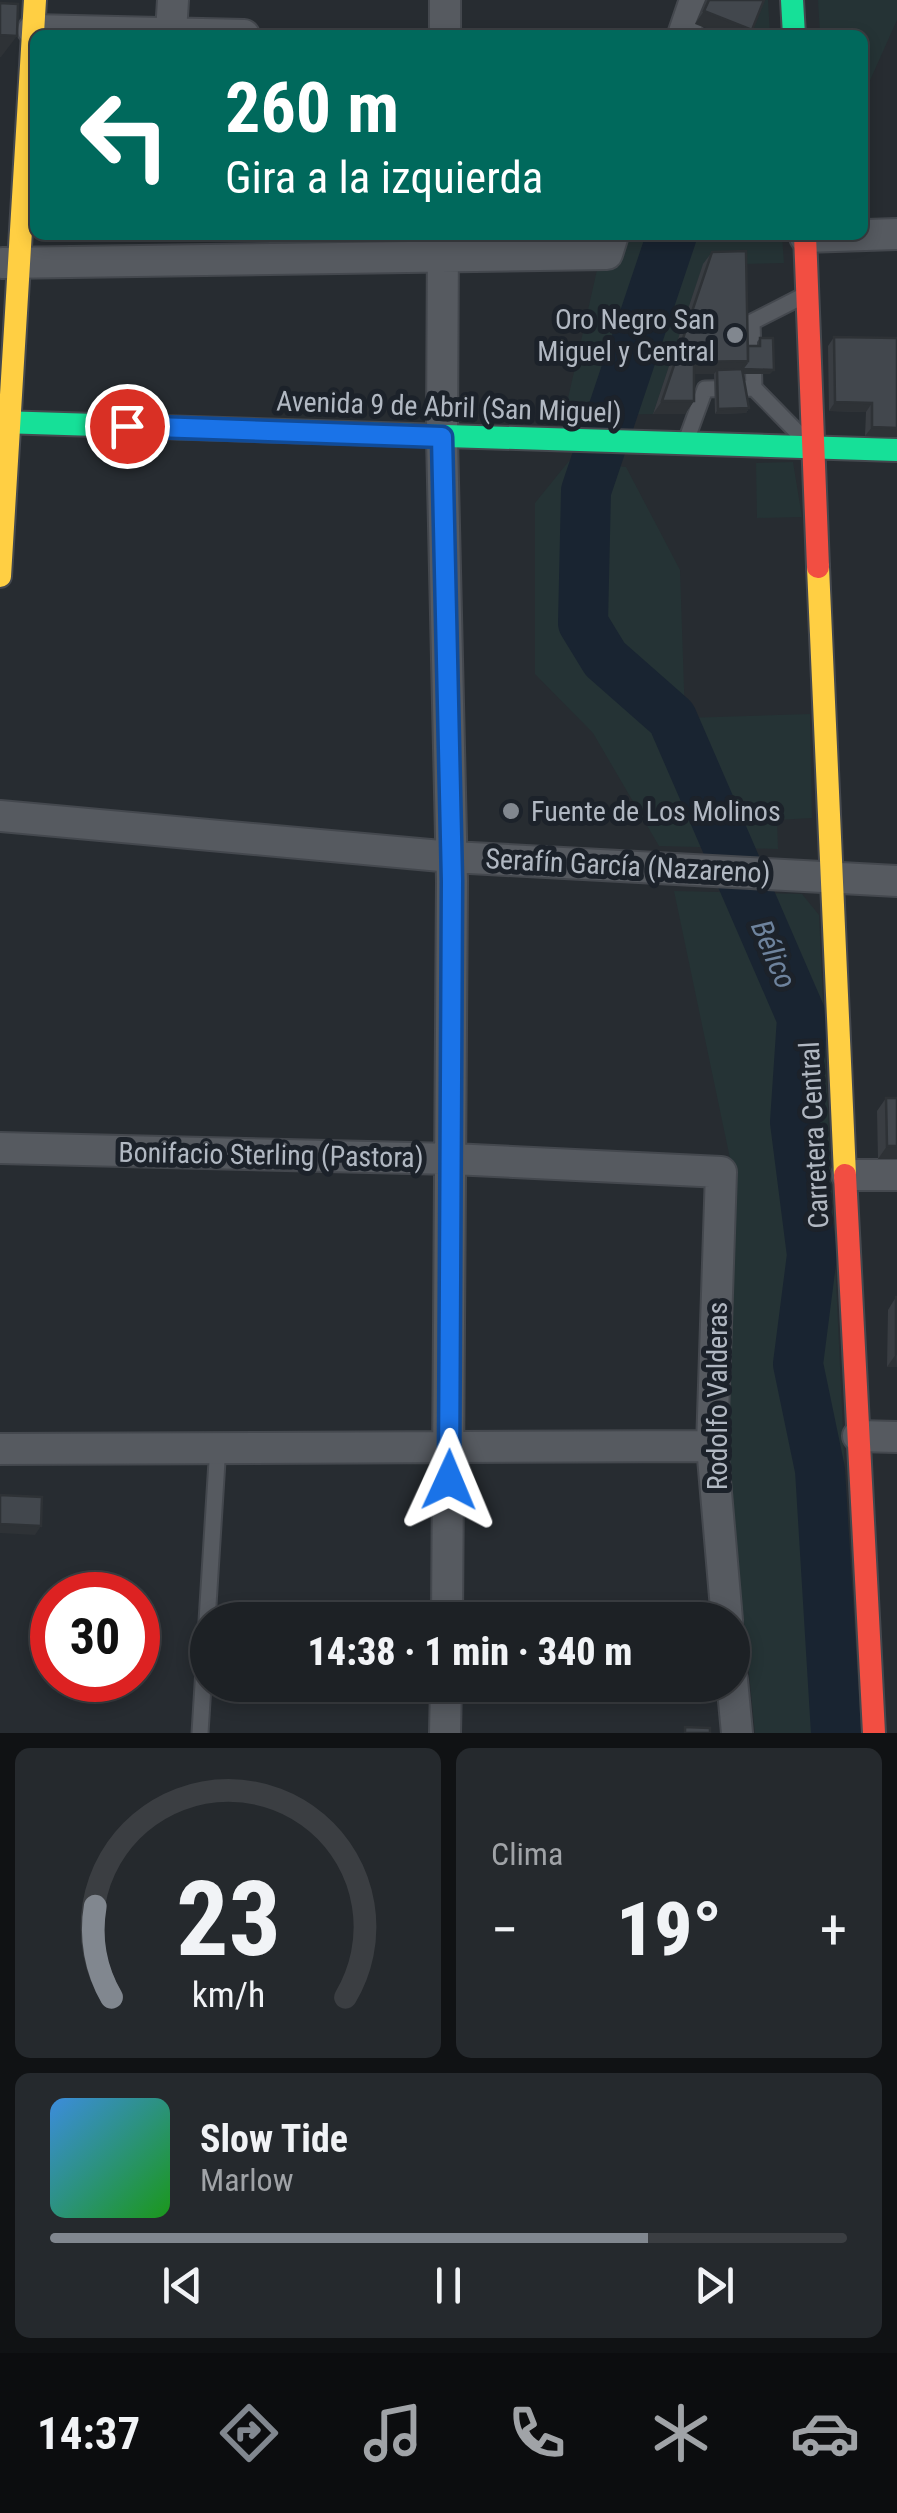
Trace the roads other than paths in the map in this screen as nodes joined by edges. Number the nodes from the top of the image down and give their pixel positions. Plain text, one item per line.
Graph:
1 (173, 0) edge
2 (445, 0) edge
3 (695, 0) edge
4 (792, 0) edge
5 (34, 15) edge
6 (148, 30) edge
7 (171, 30) edge
8 (445, 30) edge
9 (685, 30) edge
10 (794, 30) edge
11 (30, 55) edge
12 (897, 234) edge
13 (868, 235) edge
14 (805, 240) edge
15 (610, 244) edge
16 (443, 245) edge
17 (9, 263) edge
18 (807, 294) junction
19 (754, 388) junction
20 (5, 422) edge
21 (442, 437) junction
22 (686, 444) junction
23 (812, 447) junction
24 (897, 450) edge
25 (0, 576) edge
26 (0, 816) edge
27 (452, 857) junction
28 (830, 876) junction
29 (897, 881) edge
30 (0, 1148) edge
31 (452, 1159) junction
32 (722, 1172) joint
33 (847, 1175) junction
34 (897, 1175) edge
35 (858, 1436) junction
36 (897, 1437) edge
37 (218, 1445) junction
38 (449, 1445) junction
39 (712, 1446) junction
40 (0, 1448) edge
41 (447, 1602) edge
42 (725, 1602) edge
43 (446, 1702) edge
44 (734, 1702) edge
45 (200, 1733) edge
46 (445, 1733) edge
47 (737, 1733) edge
48 (874, 1733) edge

1 - 7 street
2 - 8 street
3 - 9 street
4 - 10 main road
5 - 6 street
11 - 17 main road
12 - 13 street
14 - 18 main road, Carretera Central
15 - 16 street
16 - 17 street
16 - 21 street
17 - 20 main road
18 - 19 lane
18 - 23 main road, Carretera Central
19 - 22 lane
19 - 23 lane
20 - 21 main road, Avenida 9 de Abril (San Miguel)
20 - 25 main road
21 - 22 main road, Avenida 9 de Abril (San Miguel)
21 - 27 street
22 - 23 main road, Avenida 9 de Abril (San Miguel)
23 - 24 main road, Avenida 9 de Abril (San Miguel)
23 - 28 main road, Carretera Central
26 - 27 street, Serafín García (Nazareno)
27 - 28 street, Serafín García (Nazareno)
27 - 31 street
28 - 29 street, Serafín García (Nazareno)
28 - 33 main road, Carretera Central
30 - 31 street, Bonifacio Sterling (Pastora)
31 - 32 street, Bonifacio Sterling (Pastora)
31 - 38 street
32 - 39 street, Rodolfo Valderas
33 - 34 street
33 - 35 main road, Carretera Central
35 - 36 street
35 - 48 main road, Carretera Central
37 - 38 street
37 - 40 street
37 - 45 lane
38 - 39 street
38 - 41 street
39 - 42 street, Rodolfo Valderas
43 - 46 street
44 - 47 street

